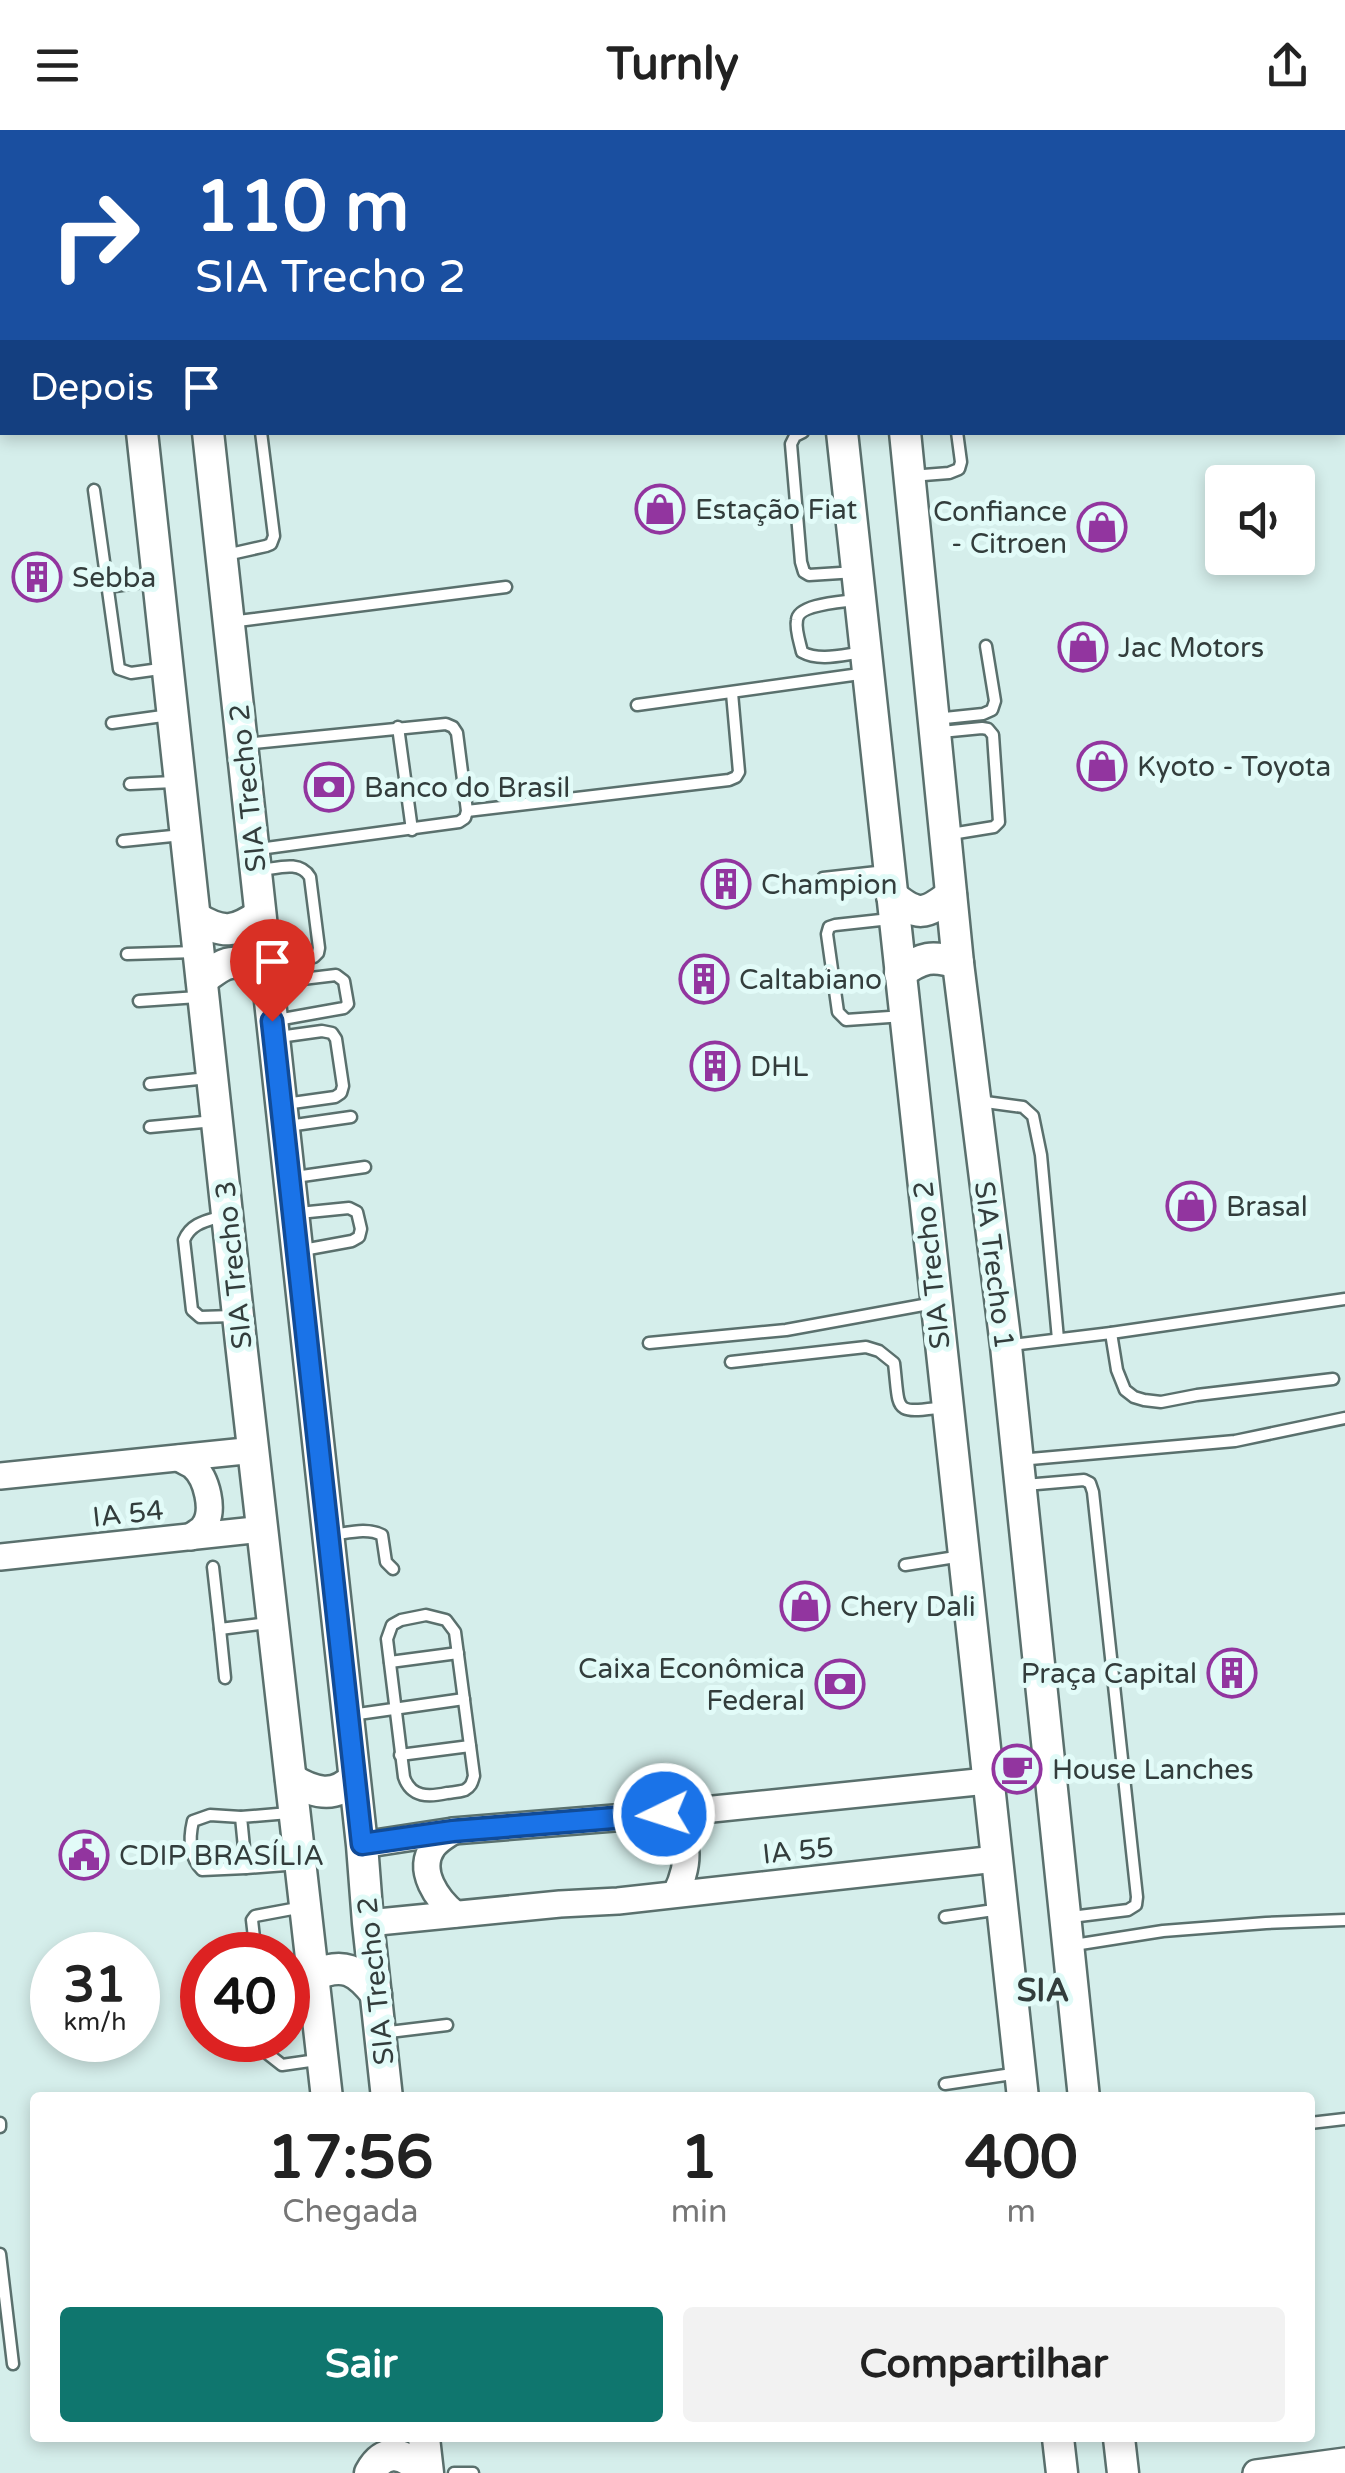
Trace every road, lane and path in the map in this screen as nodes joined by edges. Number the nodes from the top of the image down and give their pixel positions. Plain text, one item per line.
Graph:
1 (142, 435) edge
2 (208, 435) edge
3 (261, 435) edge
4 (797, 435) edge
5 (842, 435) edge
6 (905, 435) edge
7 (958, 435) edge
8 (910, 476) junction
9 (94, 490) dead end
10 (222, 556) junction
11 (158, 579) junction
12 (858, 586) junction
13 (108, 587) junction
14 (506, 587) dead end
15 (229, 622) junction
16 (986, 646) dead end
17 (867, 662) junction
18 (168, 667) junction
19 (732, 693) junction
20 (638, 705) dead end
21 (173, 715) junction
22 (112, 723) dead end
23 (934, 726) junction
24 (398, 727) junction
25 (242, 744) junction
26 (180, 782) junction
27 (130, 784) dead end
28 (467, 811) junction
29 (412, 830) junction
30 (186, 835) junction
31 (945, 835) junction
32 (123, 841) dead end
33 (255, 860) junction
34 (822, 878) dead end
35 (892, 895) junction
36 (951, 895) junction
37 (260, 916) junction
38 (196, 918) junction
39 (127, 954) dead end
40 (958, 963) junction
41 (266, 970) junction
42 (900, 974) junction
43 (201, 976) junction
44 (139, 1001) dead end
45 (904, 1016) junction
46 (272, 1029) junction
47 (212, 1077) junction
48 (150, 1084) dead end
49 (975, 1100) junction
50 (282, 1115) junction
51 (351, 1117) dead end
52 (217, 1120) junction
53 (150, 1128) dead end
54 (365, 1167) dead end
55 (289, 1178) junction
56 (293, 1214) junction
57 (228, 1215) junction
58 (297, 1252) junction
59 (1345, 1299) edge
60 (935, 1303) junction
61 (238, 1315) junction
62 (1110, 1334) junction
63 (1058, 1340) junction
64 (649, 1343) dead end
65 (1006, 1346) junction
66 (730, 1362) dead end
67 (1334, 1379) dead end
68 (946, 1407) junction
69 (1345, 1418) edge
70 (255, 1450) junction
71 (179, 1458) junction
72 (1019, 1473) junction
73 (0, 1476) edge
74 (263, 1530) junction
75 (328, 1535) junction
76 (191, 1536) junction
77 (963, 1556) junction
78 (0, 1557) edge
79 (905, 1565) dead end
80 (213, 1566) dead end
81 (393, 1570) dead end
82 (274, 1622) junction
83 (220, 1629) junction
84 (458, 1653) junction
85 (390, 1662) junction
86 (224, 1678) dead end
87 (464, 1698) junction
88 (396, 1710) junction
89 (348, 1715) junction
90 (470, 1746) junction
91 (400, 1755) junction
92 (354, 1778) junction
93 (291, 1779) junction
94 (988, 1780) junction
95 (295, 1812) junction
96 (664, 1814) junction
97 (241, 1816) junction
98 (453, 1831) junction
99 (362, 1844) junction
100 (996, 1858) junction
101 (300, 1864) junction
102 (246, 1868) junction
103 (676, 1893) junction
104 (305, 1906) junction
105 (1002, 1908) junction
106 (455, 1914) junction
107 (945, 1917) dead end
108 (1345, 1920) edge
109 (368, 1923) junction
110 (253, 1932) edge
111 (1066, 1932) junction
112 (314, 1975) junction
113 (376, 1994) junction
114 (448, 2024) dead end
115 (380, 2033) junction
116 (323, 2060) junction
117 (310, 2061) edge
118 (278, 2062) edge
119 (302, 2062) edge
120 (944, 2084) dead end
121 (1021, 2085) edge
122 (326, 2092) edge
123 (386, 2092) edge
124 (1083, 2092) edge
125 (1345, 2119) edge
126 (1315, 2122) edge
127 (0, 2254) edge
128 (12, 2364) dead end
129 (363, 2442) edge
130 (424, 2442) edge
131 (1058, 2442) edge
132 (1119, 2442) edge
133 (1345, 2461) edge
134 (368, 2473) edge
135 (426, 2473) edge
136 (454, 2473) edge
137 (473, 2473) edge
138 (1062, 2473) edge
139 (1123, 2473) edge
140 (1258, 2473) edge

1 - 11 main road, SIA Trecho 3
2 - 10 main road, SIA Trecho 2
3 - 10 lane
4 - 12 lane
5 - 12 main road, SIA Trecho 2
6 - 8 main road, SIA Trecho 1
7 - 8 lane
8 - 23 main road, SIA Trecho 1
9 - 13 lane
10 - 15 main road, SIA Trecho 2
11 - 13 lane
11 - 18 main road, SIA Trecho 3
12 - 17 main road, SIA Trecho 2
12 - 17 lane
13 - 18 lane
14 - 15 lane
15 - 25 main road, SIA Trecho 2
16 - 23 lane
17 - 19 lane
17 - 35 main road, SIA Trecho 2
18 - 21 main road, SIA Trecho 3
19 - 20 lane
19 - 28 lane
21 - 22 lane
21 - 26 main road, SIA Trecho 3
23 - 31 main road, SIA Trecho 1
23 - 31 lane
24 - 25 lane
24 - 28 lane
24 - 29 lane
25 - 33 main road, SIA Trecho 2
26 - 27 lane
26 - 30 main road, SIA Trecho 3
28 - 29 lane
29 - 33 lane
30 - 32 lane
30 - 38 main road, SIA Trecho 3
31 - 36 main road, SIA Trecho 1
33 - 37 main road, SIA Trecho 2
33 - 41 lane
34 - 35 lane
35 - 36 main road
35 - 42 main road, SIA Trecho 2
35 - 45 lane
36 - 40 main road, SIA Trecho 1
37 - 38 main road
37 - 41 main road, SIA Trecho 2
38 - 43 main road, SIA Trecho 3
39 - 43 lane
40 - 42 main road
40 - 49 main road, SIA Trecho 1
41 - 43 main road
41 - 46 main road, SIA Trecho 2
41 - 46 lane
42 - 45 main road, SIA Trecho 2
43 - 44 lane
43 - 47 main road, SIA Trecho 3
45 - 60 main road, SIA Trecho 2
46 - 50 main road, SIA Trecho 2
46 - 50 lane
47 - 48 lane
47 - 52 main road, SIA Trecho 3
49 - 63 lane
49 - 65 main road, SIA Trecho 1
50 - 51 lane
50 - 55 main road, SIA Trecho 2
52 - 53 lane
52 - 57 main road, SIA Trecho 3
54 - 55 lane
55 - 56 main road, SIA Trecho 2
56 - 58 main road, SIA Trecho 2
56 - 58 lane
57 - 61 main road, SIA Trecho 3
57 - 61 lane
58 - 75 main road, SIA Trecho 2
59 - 62 lane
60 - 64 lane
60 - 68 main road, SIA Trecho 2
61 - 70 main road, SIA Trecho 3
62 - 63 lane
62 - 67 lane
63 - 65 lane
65 - 72 main road, SIA Trecho 1
66 - 68 lane
68 - 77 main road, SIA Trecho 2
69 - 72 lane
70 - 71 street, IA 54
70 - 74 main road, SIA Trecho 3
71 - 73 street, IA 54
71 - 76 street
72 - 111 main road, SIA Trecho 1
72 - 111 lane
74 - 76 street, IA 54
74 - 82 main road, SIA Trecho 3
75 - 81 lane
75 - 89 main road, SIA Trecho 2
76 - 78 street, IA 54
77 - 79 lane
77 - 94 main road, SIA Trecho 2
80 - 83 lane
82 - 83 lane
82 - 93 main road, SIA Trecho 3
83 - 86 lane
84 - 85 lane
84 - 85 lane
84 - 87 lane
85 - 88 lane
87 - 88 lane
87 - 90 lane
88 - 89 lane
88 - 91 lane
89 - 92 main road, SIA Trecho 2
90 - 91 lane
90 - 91 lane
92 - 93 main road
92 - 99 main road, SIA Trecho 2
93 - 95 main road, SIA Trecho 3
94 - 96 street, IA 55
94 - 100 main road, SIA Trecho 2
95 - 97 lane
95 - 101 main road, SIA Trecho 3
96 - 98 street, IA 55
96 - 103 street
97 - 102 lane
97 - 102 lane
98 - 99 street, IA 55
98 - 106 street
99 - 109 main road, SIA Trecho 2
100 - 103 street, IA 55
100 - 105 main road, SIA Trecho 2
101 - 102 lane
101 - 104 main road, SIA Trecho 3
103 - 106 street, IA 55
104 - 110 lane
104 - 112 main road, SIA Trecho 3
105 - 107 lane
105 - 121 main road, SIA Trecho 2
106 - 109 street, IA 55
108 - 111 lane
109 - 113 main road, SIA Trecho 2
111 - 124 main road, SIA Trecho 1
112 - 113 main road
112 - 116 main road, SIA Trecho 3
113 - 115 main road, SIA Trecho 2
114 - 115 lane
115 - 123 main road, SIA Trecho 2
116 - 117 lane
116 - 122 main road, SIA Trecho 3
118 - 119 lane
120 - 121 lane
125 - 126 lane
127 - 128 lane
129 - 134 main road
130 - 135 main road
131 - 138 main road
132 - 139 main road
133 - 140 street
134 - 135 main road
136 - 137 lane

